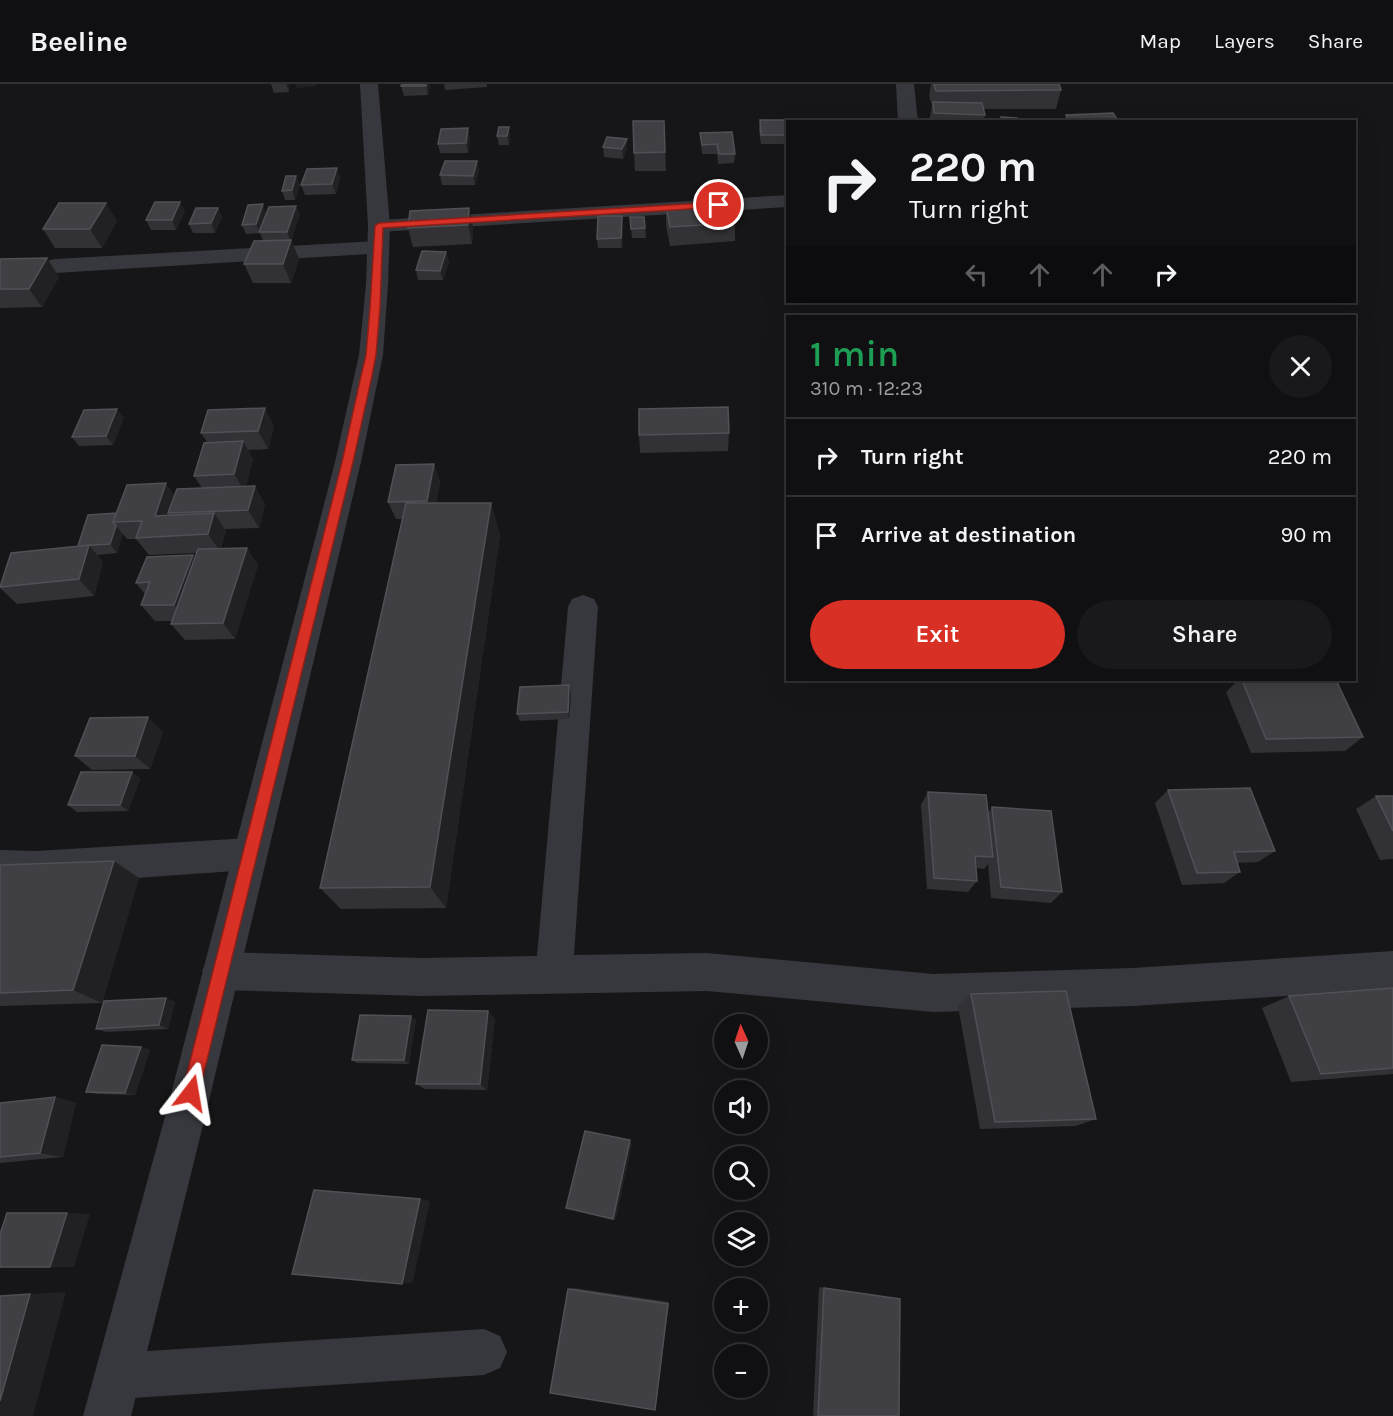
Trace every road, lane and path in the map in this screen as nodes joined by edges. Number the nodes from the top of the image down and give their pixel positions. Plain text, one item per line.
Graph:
1 (369, 84) edge
2 (905, 84) edge
3 (908, 120) edge
4 (786, 201) edge
5 (378, 237) junction
6 (55, 266) dead end
7 (583, 607) dead end
8 (249, 854) junction
9 (0, 867) edge
10 (1393, 970) edge
11 (221, 971) junction
12 (554, 975) junction
13 (484, 1353) dead end
14 (112, 1396) edge

1 - 5 street
2 - 3 street
4 - 5 street
5 - 6 street
5 - 8 street
7 - 12 street
8 - 9 street
8 - 11 street
10 - 12 street
11 - 12 street
11 - 14 street
13 - 14 street

